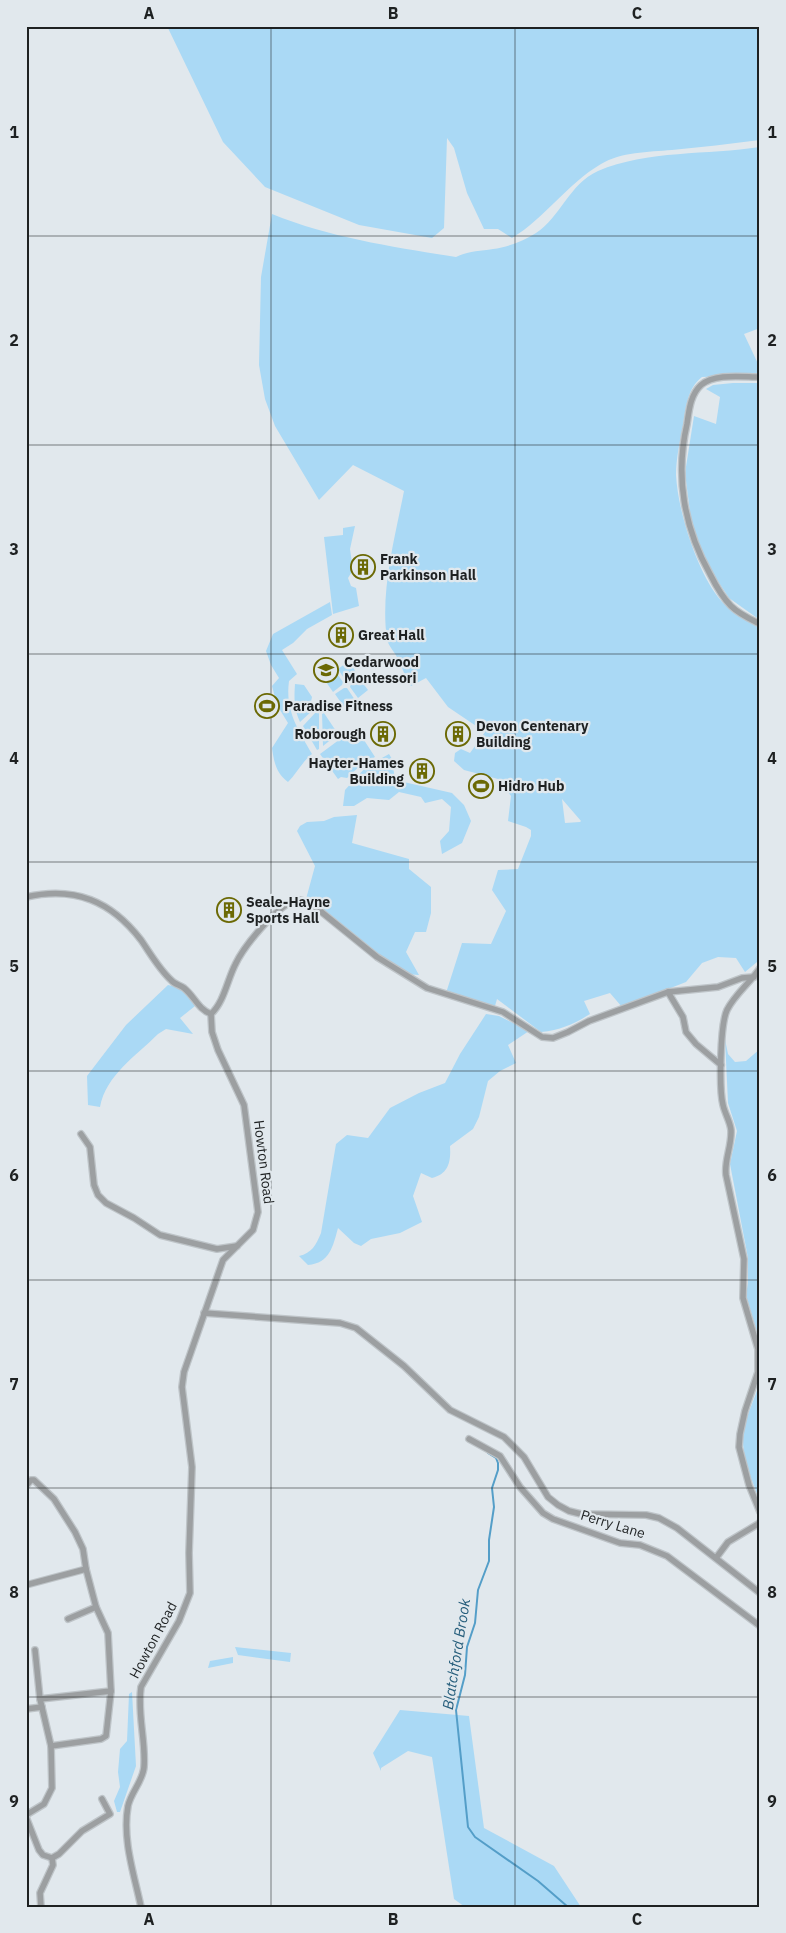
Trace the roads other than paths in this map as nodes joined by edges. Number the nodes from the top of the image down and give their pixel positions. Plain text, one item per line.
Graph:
1 (760, 378) edge
2 (760, 624) edge
3 (26, 897) edge
4 (760, 968) edge
5 (754, 977) junction
6 (668, 992) junction
7 (211, 1014) junction
8 (722, 1065) junction
9 (81, 1134) dead end
10 (238, 1245) junction
11 (217, 1249) junction
12 (223, 1260) junction
13 (204, 1313) junction
14 (469, 1439) dead end
15 (26, 1486) edge
16 (760, 1512) edge
17 (760, 1522) edge
18 (716, 1558) junction
19 (86, 1569) junction
20 (26, 1585) edge
21 (760, 1593) edge
22 (96, 1608) junction
23 (68, 1619) dead end
24 (760, 1626) edge
25 (35, 1650) dead end
26 (111, 1691) junction
27 (40, 1699) junction
28 (42, 1707) junction
29 (26, 1709) edge
30 (51, 1746) junction
31 (102, 1799) dead end
32 (26, 1816) edge
33 (52, 1858) junction
34 (40, 1907) edge
35 (141, 1907) edge

1 - 2 street
3 - 7 street
4 - 5 street
5 - 6 street
5 - 8 street
6 - 7 street
6 - 8 street
7 - 10 street, Howton Road
8 - 16 street
9 - 11 street
10 - 11 street
10 - 12 street, Howton Road
11 - 12 street
12 - 13 street, Howton Road
13 - 18 street
13 - 35 street, Howton Road
14 - 24 street, Perry Lane
15 - 19 street
17 - 18 street
18 - 21 street
19 - 20 street
19 - 22 street
22 - 23 street
22 - 26 street
25 - 27 street
26 - 27 street
26 - 30 street
27 - 28 street
28 - 29 street
28 - 30 street
30 - 32 street
31 - 33 street
32 - 33 street
33 - 34 street

